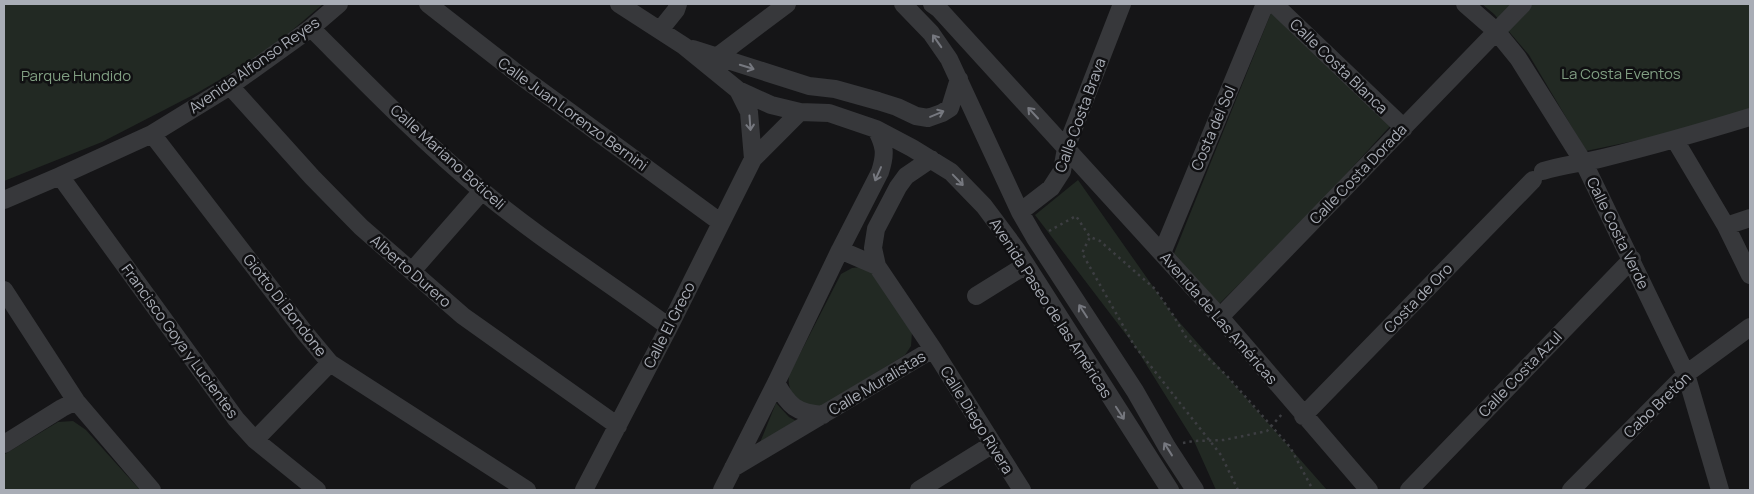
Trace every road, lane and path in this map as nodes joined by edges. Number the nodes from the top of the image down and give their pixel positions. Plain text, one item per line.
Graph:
1 (340, 4) edge
2 (428, 4) edge
3 (619, 4) edge
4 (678, 4) edge
5 (787, 4) edge
6 (903, 4) edge
7 (932, 4) edge
8 (1122, 4) edge
9 (1265, 4) edge
10 (1274, 4) edge
11 (1465, 4) edge
12 (1523, 4) edge
13 (310, 28) junction
14 (660, 30) junction
15 (1496, 31) junction
16 (684, 46) junction
17 (718, 56) junction
18 (958, 79) junction
19 (230, 86) junction
20 (738, 90) junction
21 (897, 107) junction
22 (800, 112) junction
23 (829, 113) junction
24 (1750, 117) edge
25 (1404, 128) junction
26 (876, 129) junction
27 (152, 134) junction
28 (1675, 140) junction
29 (1066, 148) junction
30 (753, 159) junction
31 (930, 159) junction
32 (1584, 163) junction
33 (60, 176) junction
34 (482, 191) junction
35 (4, 200) edge
36 (1020, 212) junction
37 (1750, 218) edge
38 (720, 222) junction
39 (1726, 226) junction
40 (1090, 237) junction
41 (1035, 238) junction
42 (840, 250) junction
43 (1162, 253) junction
44 (1632, 258) junction
45 (1026, 265) junction
46 (877, 266) junction
47 (412, 271) junction
48 (1750, 275) edge
49 (4, 290) edge
50 (976, 296) dead end
51 (1220, 317) junction
52 (669, 327) junction
53 (1750, 327) edge
54 (934, 349) junction
55 (330, 363) junction
56 (1686, 374) junction
57 (776, 383) junction
58 (76, 401) junction
59 (1298, 409) junction
60 (823, 415) junction
61 (618, 426) junction
62 (1272, 426) junction
63 (255, 440) junction
64 (1194, 440) dead end
65 (1208, 440) junction
66 (4, 444) edge
67 (993, 444) junction
68 (733, 468) junction
69 (1714, 487) edge
70 (152, 490) edge
71 (317, 490) edge
72 (527, 490) edge
73 (584, 490) edge
74 (722, 490) edge
75 (919, 490) edge
76 (1022, 490) edge
77 (1170, 490) edge
78 (1195, 490) edge
79 (1238, 490) edge
80 (1313, 490) edge
81 (1369, 490) edge
82 (1409, 490) edge
83 (1570, 490) edge

1 - 13 street, Avenida Alfonso Reyes
2 - 38 street, Calle Juan Lorenzo Bernini
3 - 14 street, Avenida Paseo de las Américas
4 - 14 street
5 - 17 street
18 -> 6 street, Avenida Paseo de las Américas
29 -> 7 street
8 - 29 street, Calle Costa Brava
9 - 43 street, Costa del Sol
10 - 25 street, Calle Costa Blanca
11 - 15 street, Calle Costa Verde
12 - 15 street, Calle Costa Dorada
13 - 19 street, Avenida Alfonso Reyes
13 - 34 street, Calle Mariano Boticeli
14 - 16 street, Avenida Paseo de las Américas
15 - 25 street, Calle Costa Dorada
15 - 32 street, Calle Costa Verde
16 - 17 street
16 - 20 street, Avenida Paseo de las Américas
17 -> 21 street
21 -> 18 street
18 - 36 street, Avenida Paseo de las Américas
19 - 27 street, Avenida Alfonso Reyes
19 - 47 street, Alberto Durero
20 - 22 street, Avenida Paseo de las Américas
20 -> 30 street
21 - 23 street
22 - 23 street, Avenida Paseo de las Américas
22 - 30 street, Calle El Greco
23 - 26 street, Avenida Paseo de las Américas
24 - 28 street, Costa de Oro
25 - 51 street, Calle Costa Dorada
26 - 31 street, Avenida Paseo de las Américas
26 -> 42 street
27 - 33 street, Avenida Alfonso Reyes
27 - 55 street, Giotto Di Bondone
28 - 32 street, Costa de Oro
28 - 39 street
29 - 36 street, Calle Costa Brava
29 - 43 street, Avenida de Las Américas
30 - 38 street, Calle El Greco
31 -> 45 street, Avenida Paseo de las Américas
31 - 46 street, Calle Muralistas
32 - 44 street, Calle Costa Verde
32 - 59 street, Costa de Oro
33 - 35 street, Avenida Alfonso Reyes
33 - 63 street, Francisco Goya y Lucientes
34 - 47 street
34 - 52 street, Calle Mariano Boticeli
36 - 41 street, Avenida Paseo de las Américas
37 - 39 street
38 - 52 street, Calle El Greco
39 - 48 street
40 - 41 path
40 - 62 path
40 - 65 path
78 -> 41 street, Avenida Paseo de las Américas
42 - 46 street
42 - 57 street
43 - 51 street, Avenida de Las Américas
44 - 56 street, Calle Costa Verde
44 - 82 street, Calle Costa Azul
45 - 50 street
45 -> 77 street, Avenida Paseo de las Américas
46 - 54 street, Calle Muralistas
47 - 61 street, Alberto Durero
49 - 58 street
51 - 59 street, Avenida de Las Américas
52 - 61 street, Calle El Greco
53 - 56 street, Cabo Bretón
54 - 60 street, Calle Muralistas
54 - 67 street, Calle Diego Rivera
55 - 63 street
55 - 72 street, Giotto Di Bondone
56 - 69 street, Calle Costa Verde
56 - 83 street, Cabo Bretón
57 - 60 street
57 - 68 street
58 - 66 street
58 - 70 street
59 - 62 path
59 - 81 street, Avenida de Las Américas
60 - 68 street, Calle Muralistas
61 - 73 street, Calle El Greco
62 - 65 path
62 - 80 path
63 - 71 street, Francisco Goya y Lucientes
64 - 65 path
65 - 79 path
67 - 75 street
67 - 76 street, Calle Diego Rivera
68 - 74 street

